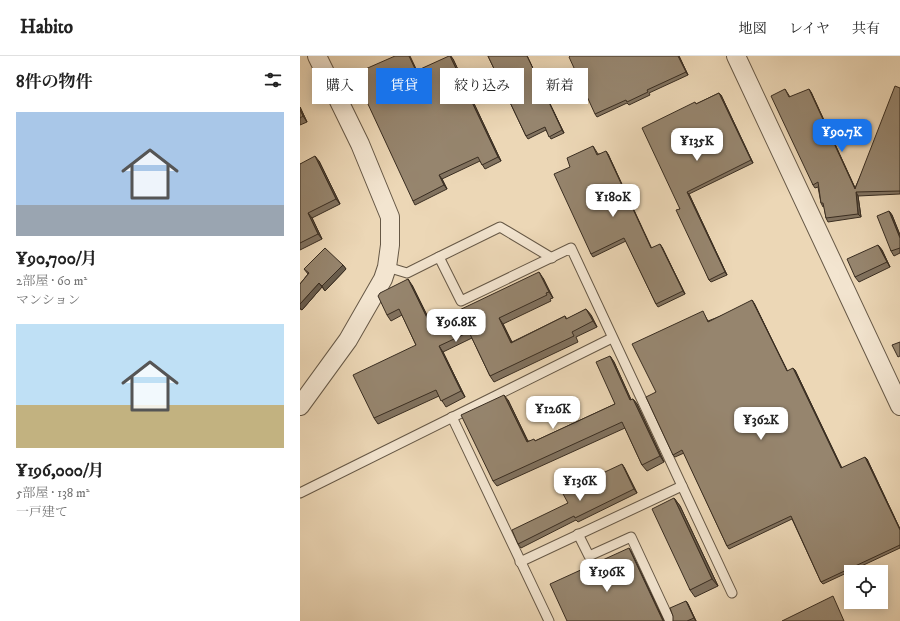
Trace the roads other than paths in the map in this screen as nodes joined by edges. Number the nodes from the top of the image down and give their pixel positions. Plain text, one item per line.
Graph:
1 (317, 56) edge
2 (736, 56) edge
3 (439, 257) junction
4 (552, 258) junction
5 (387, 267) junction
6 (612, 338) junction
7 (300, 406) edge
8 (900, 406) edge
9 (452, 417) junction
10 (682, 486) junction
11 (300, 493) edge
12 (578, 534) junction
13 (520, 562) junction
14 (732, 593) dead end
15 (549, 621) edge
16 (670, 621) edge

1 - 5 street
2 - 8 street
3 - 4 lane
3 - 4 lane
3 - 5 lane
4 - 6 lane
5 - 7 street
6 - 9 lane
6 - 10 lane
9 - 11 lane
9 - 13 lane
10 - 12 lane
10 - 14 lane
12 - 13 lane
12 - 16 lane
13 - 15 lane

